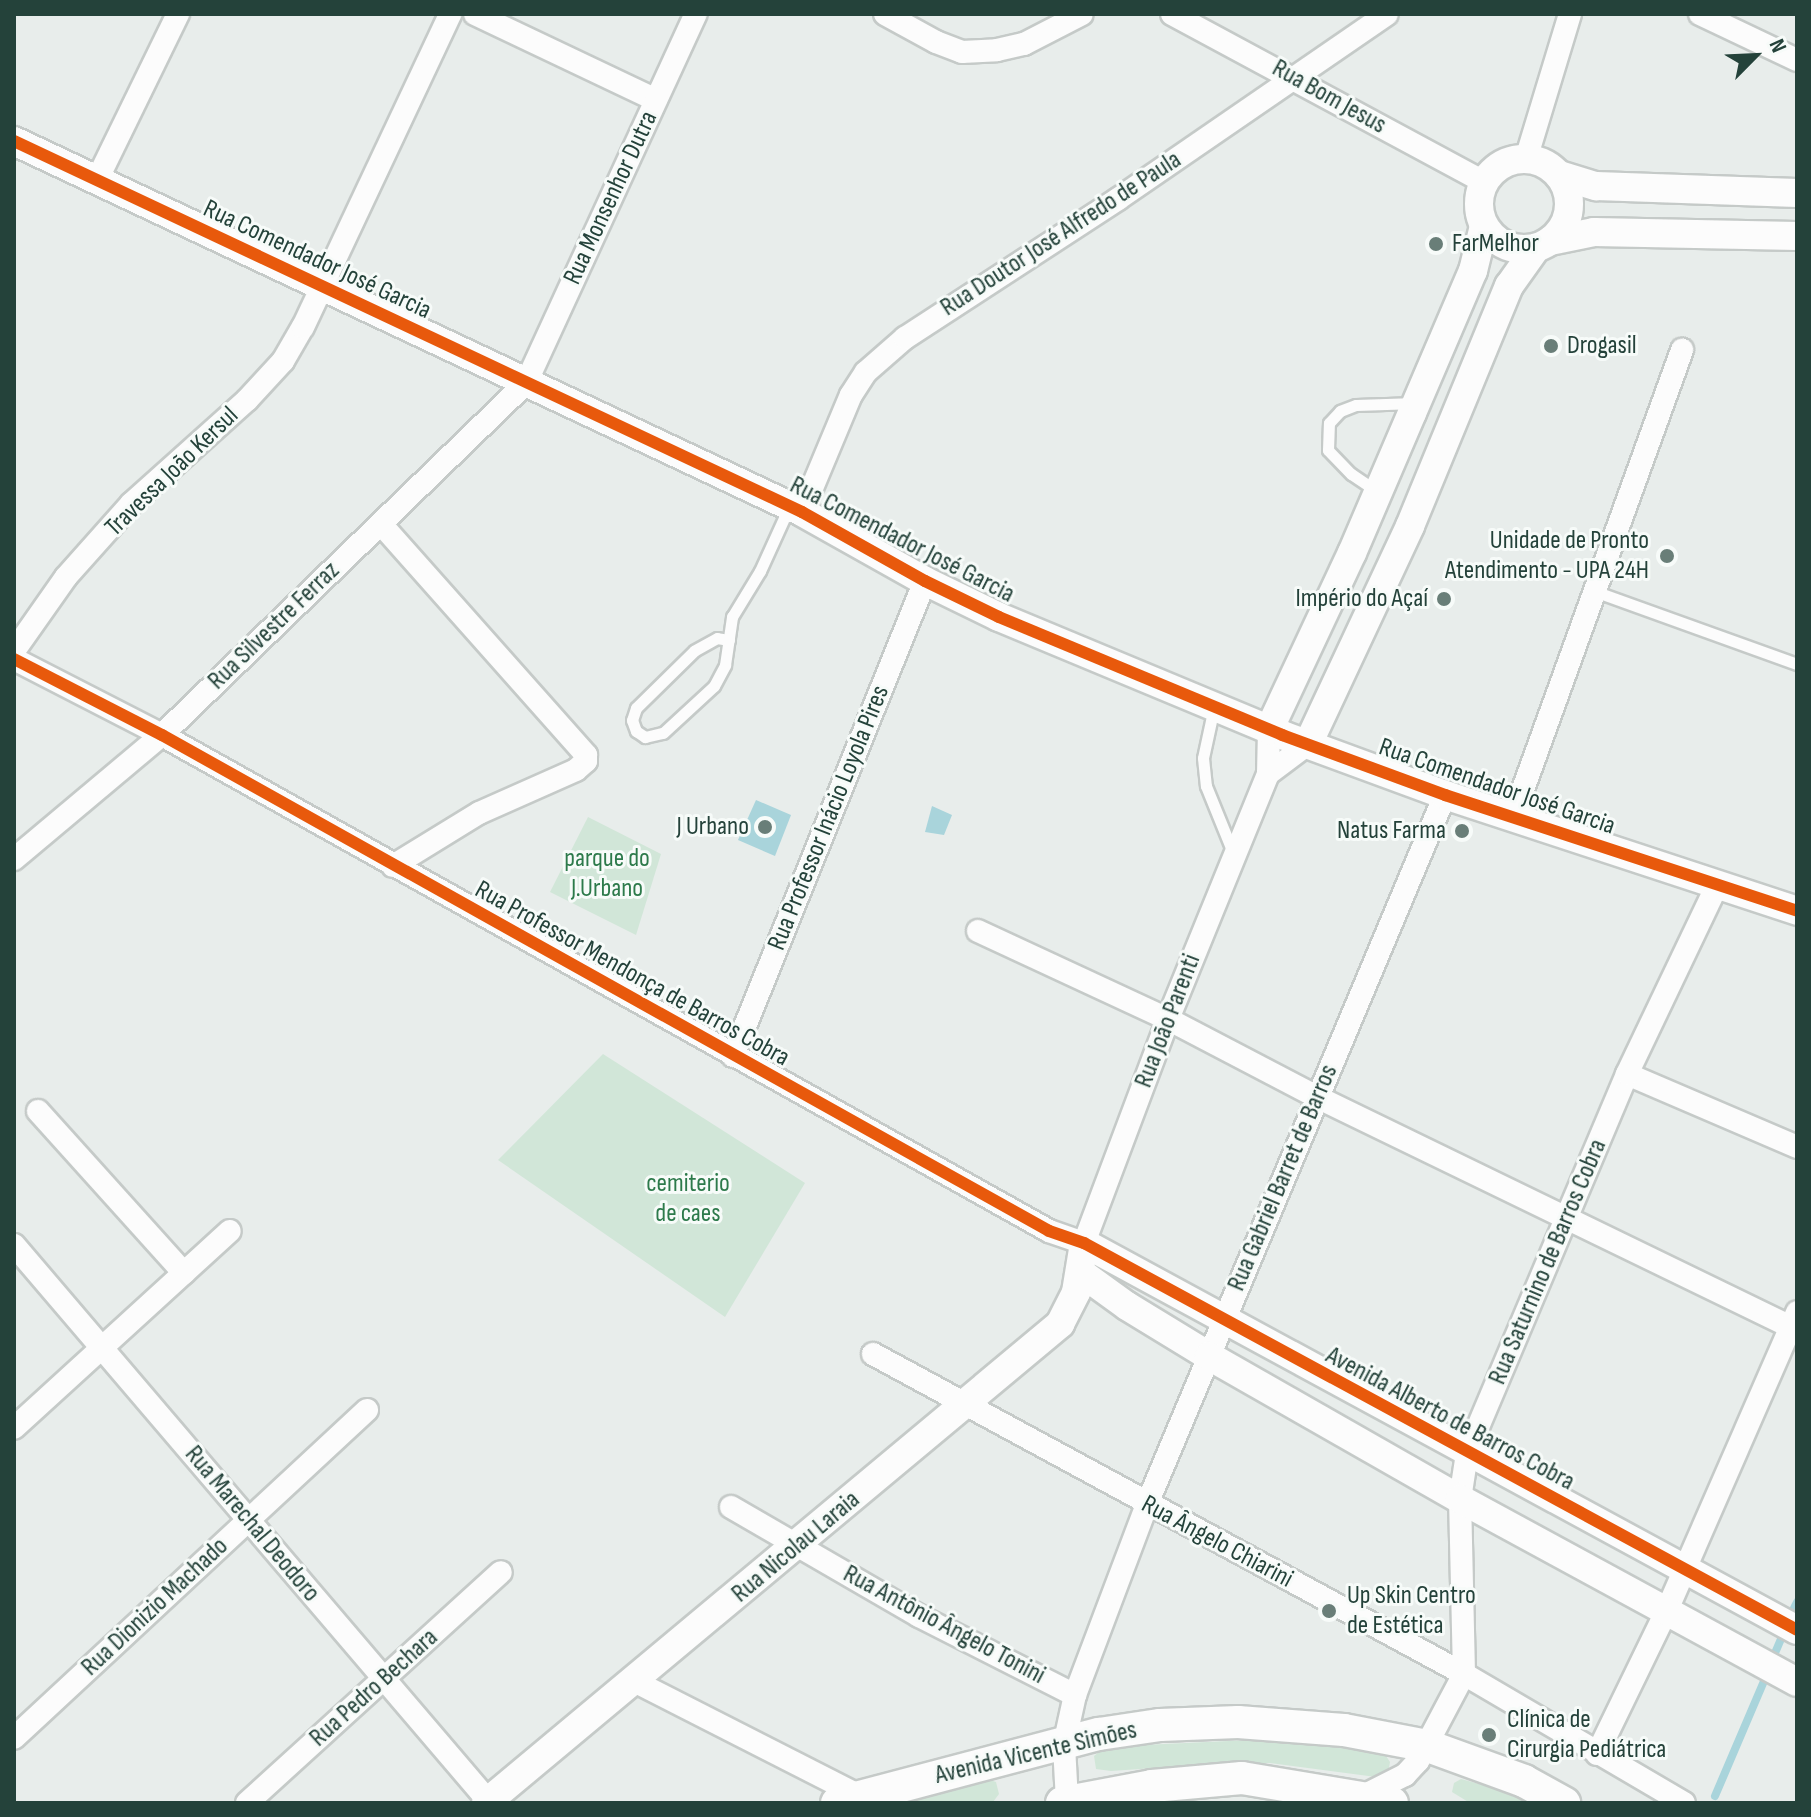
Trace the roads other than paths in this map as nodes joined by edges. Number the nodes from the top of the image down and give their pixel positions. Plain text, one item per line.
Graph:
1 (178, 14) edge
2 (450, 14) edge
3 (475, 14) edge
4 (696, 14) edge
5 (885, 14) edge
6 (1082, 14) edge
7 (1172, 14) edge
8 (1387, 14) edge
9 (1570, 14) edge
10 (1700, 14) edge
11 (1797, 60) edge
12 (1293, 77) junction
13 (656, 100) junction
14 (14, 141) edge
15 (1526, 159) junction
16 (1559, 175) junction
17 (97, 180) junction
18 (1484, 182) junction
19 (1797, 193) edge
20 (1484, 226) junction
21 (1797, 236) edge
22 (1543, 244) junction
23 (321, 287) junction
24 (1682, 350) dead end
25 (526, 383) junction
26 (1416, 403) junction
27 (1378, 492) junction
28 (796, 509) junction
29 (381, 524) junction
30 (925, 581) junction
31 (1592, 590) junction
32 (729, 640) junction
33 (14, 651) edge
34 (14, 659) edge
35 (1797, 664) edge
36 (1214, 707) junction
37 (1269, 730) junction
38 (162, 735) junction
39 (1308, 744) junction
40 (1268, 774) junction
41 (1445, 795) junction
42 (1513, 817) junction
43 (1235, 856) junction
44 (14, 859) edge
45 (393, 866) junction
46 (1717, 885) junction
47 (1797, 911) edge
48 (978, 931) dead end
49 (1168, 1019) junction
50 (733, 1056) junction
51 (1627, 1074) junction
52 (1317, 1097) junction
53 (38, 1111) dead end
54 (1797, 1147) edge
55 (1566, 1219) junction
56 (230, 1231) dead end
57 (1049, 1231) junction
58 (1084, 1243) junction
59 (14, 1245) edge
60 (1080, 1272) junction
61 (184, 1273) junction
62 (1223, 1321) junction
63 (1795, 1323) edge
64 (102, 1348) junction
65 (873, 1354) dead end
66 (1209, 1356) junction
67 (965, 1405) junction
68 (367, 1410) dead end
69 (14, 1428) edge
70 (1467, 1453) junction
71 (1460, 1499) junction
72 (1147, 1504) junction
73 (731, 1507) dead end
74 (249, 1520) junction
75 (798, 1545) junction
76 (1683, 1570) junction
77 (501, 1572) dead end
78 (1667, 1610) junction
79 (1797, 1630) edge
80 (1464, 1674) junction
81 (384, 1678) junction
82 (634, 1681) junction
83 (1797, 1682) edge
84 (1075, 1695) junction
85 (14, 1738) edge
86 (1064, 1745) junction
87 (1428, 1746) junction
88 (1597, 1754) junction
89 (1150, 1794) edge
90 (1354, 1798) edge
91 (848, 1800) edge
92 (488, 1802) edge
93 (1064, 1802) edge
94 (247, 1803) edge
95 (1564, 1803) edge
96 (1684, 1803) edge

1 - 17 street
2 - 23 street, Travessa João Kersul
3 - 13 street
4 - 13 street, Rua Monsenhor Dutra
5 - 6 street
7 - 12 street, Rua Bom Jesus
8 - 12 street, Rua Doutor José Alfredo de Paula
9 - 15 street
10 - 11 street
12 - 18 street, Rua Bom Jesus
12 - 28 street, Rua Doutor José Alfredo de Paula
13 - 25 street, Rua Monsenhor Dutra
14 - 17 street, Rua Comendador José Garcia
15 - 16 street
15 - 18 street
16 - 19 street
16 - 22 street
17 - 23 street, Rua Comendador José Garcia
18 - 20 street
20 - 22 street
20 - 26 street
21 - 22 street
22 - 39 street
23 - 25 street, Rua Comendador José Garcia
23 - 33 street, Travessa João Kersul
24 - 31 street
25 - 28 street, Rua Comendador José Garcia
25 - 29 street, Rua Silvestre Ferraz
26 - 27 street
26 - 27 lane
27 - 37 street
28 - 30 street, Rua Comendador José Garcia
28 - 32 lane
29 - 38 street, Rua Silvestre Ferraz
29 - 45 street
30 - 36 street, Rua Comendador José Garcia
30 - 50 street, Rua Professor Inácio Loyola Pires
31 - 35 lane
31 - 42 street
32 - 32 lane
34 - 38 street, Rua Professor Mendonça de Barros Cobra
36 - 37 street, Rua Comendador José Garcia
36 - 43 lane
37 - 39 street, Rua Comendador José Garcia
37 - 40 street, Rua João Parenti
38 - 44 street, Rua Silvestre Ferraz
38 - 45 street, Rua Professor Mendonça de Barros Cobra
39 - 40 street
39 - 41 street, Rua Comendador José Garcia
40 - 43 street, Rua João Parenti
41 - 42 street, Rua Comendador José Garcia
41 - 52 street, Rua Gabriel Barret de Barros
42 - 46 street, Rua Comendador José Garcia
43 - 49 street, Rua João Parenti
45 - 50 street, Rua Professor Mendonça de Barros Cobra
46 - 47 street, Rua Comendador José Garcia
46 - 51 street, Rua Saturnino de Barros Cobra
48 - 49 street
49 - 52 street
49 - 58 street, Rua João Parenti
50 - 57 street, Rua Professor Mendonça de Barros Cobra
51 - 54 street
51 - 55 street, Rua Saturnino de Barros Cobra
52 - 55 street
52 - 62 street, Rua Gabriel Barret de Barros
53 - 61 street
55 - 63 street
55 - 70 street, Rua Saturnino de Barros Cobra
56 - 61 street
57 - 58 street, Rua Professor Mendonça de Barros Cobra
57 - 60 street, Rua Professor Mendonça de Barros Cobra
58 - 60 street, Rua João Parenti
58 - 62 street, Avenida Alberto de Barros Cobra
59 - 64 street, Rua Marechal Deodoro
60 - 66 street
60 - 67 street, Rua Nicolau Laraia
61 - 64 street
62 - 66 street, Rua Gabriel Barret de Barros
62 - 70 street, Avenida Alberto de Barros Cobra
63 - 76 street
64 - 69 street
64 - 74 street, Rua Marechal Deodoro
65 - 67 street, Rua Ângelo Chiarini
66 - 71 street
66 - 72 street, Rua Gabriel Barret de Barros
67 - 72 street, Rua Ângelo Chiarini
67 - 75 street, Rua Nicolau Laraia
68 - 74 street, Rua Dionizio Machado
70 - 71 street, Rua Saturnino de Barros Cobra
70 - 76 street, Avenida Alberto de Barros Cobra
71 - 78 street
71 - 80 street, Rua Saturnino de Barros Cobra
72 - 80 street, Rua Ângelo Chiarini
72 - 84 street, Rua Gabriel Barret de Barros
73 - 75 street, Rua Antônio Ângelo Tonini
74 - 81 street, Rua Marechal Deodoro
74 - 85 street, Rua Dionizio Machado
75 - 82 street, Rua Nicolau Laraia
75 - 84 street, Rua Antônio Ângelo Tonini
76 - 78 street
76 - 79 street, Avenida Alberto de Barros Cobra
77 - 81 street, Rua Pedro Bechara
78 - 83 street
78 - 88 street
80 - 87 street, Rua Saturnino de Barros Cobra
80 - 88 street, Rua Ângelo Chiarini
81 - 92 street, Rua Marechal Deodoro
81 - 94 street, Rua Pedro Bechara
82 - 91 street
82 - 92 street, Rua Nicolau Laraia
84 - 86 street, Rua Gabriel Barret de Barros
86 - 87 main road, Avenida Vicente Simões
86 - 91 main road, Avenida Vicente Simões
86 - 93 street, Rua Gabriel Barret de Barros
87 - 90 street, Avenida Vicente Simões
87 - 95 main road, Avenida Vicente Simões
88 - 96 street, Rua Ângelo Chiarini
89 - 90 main road, Avenida Vicente Simões
89 - 93 main road, Avenida Vicente Simões

